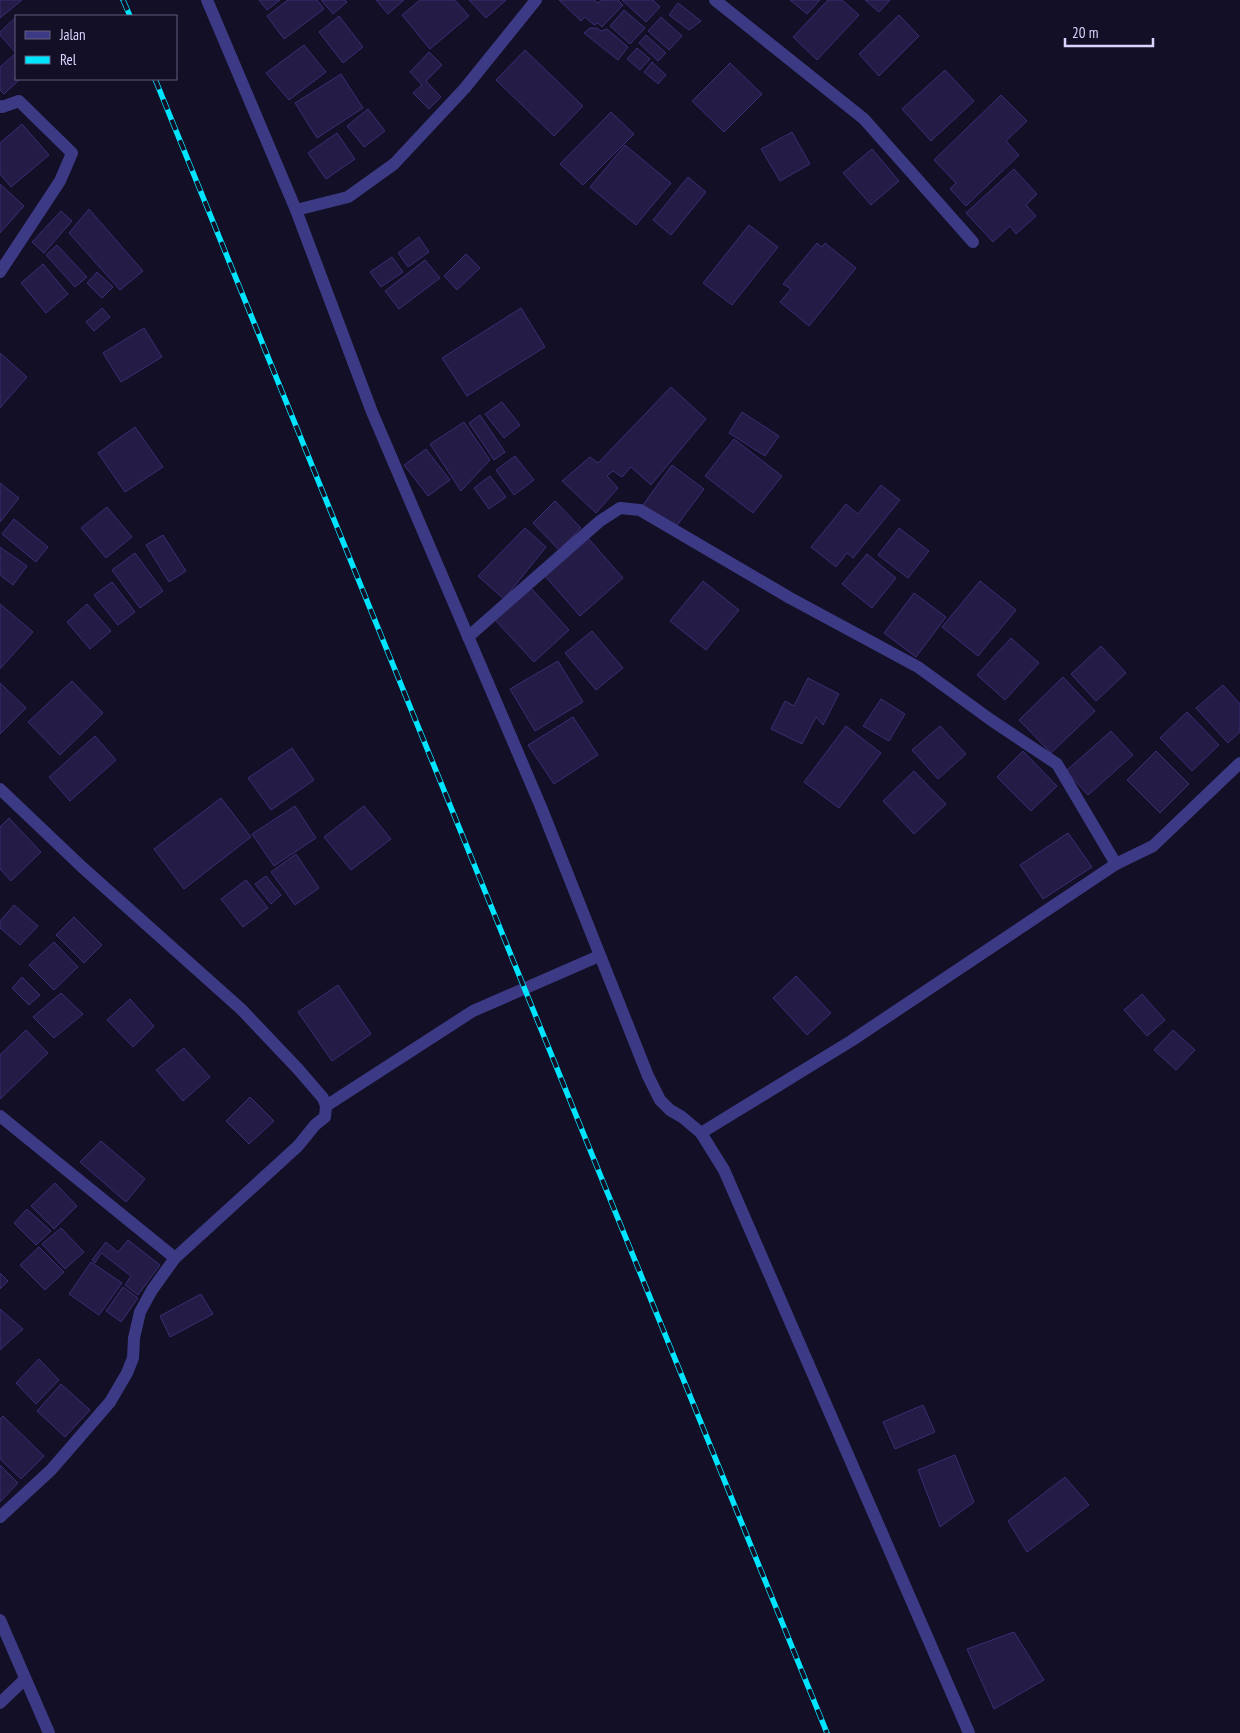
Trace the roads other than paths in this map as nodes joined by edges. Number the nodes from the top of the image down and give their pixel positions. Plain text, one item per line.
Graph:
1 (207, 0) edge
2 (536, 0) edge
3 (715, 0) edge
4 (0, 106) edge
5 (296, 210) junction
6 (973, 242) dead end
7 (0, 272) edge
8 (468, 637) junction
9 (1240, 763) edge
10 (0, 789) edge
11 (1116, 864) junction
12 (599, 956) junction
13 (326, 1106) junction
14 (0, 1116) edge
15 (701, 1133) junction
16 (175, 1258) junction
17 (0, 1517) edge
18 (0, 1620) edge
19 (25, 1678) junction
20 (0, 1702) edge
21 (49, 1733) edge
22 (969, 1733) edge

1 - 5 street
2 - 5 street
3 - 6 street
4 - 7 street
5 - 8 street
8 - 11 street
8 - 12 street
9 - 11 street
10 - 13 street
11 - 15 street
12 - 13 street
12 - 15 street
13 - 16 street
14 - 16 street
15 - 22 street
16 - 17 street
18 - 19 street
19 - 20 street
19 - 21 street

